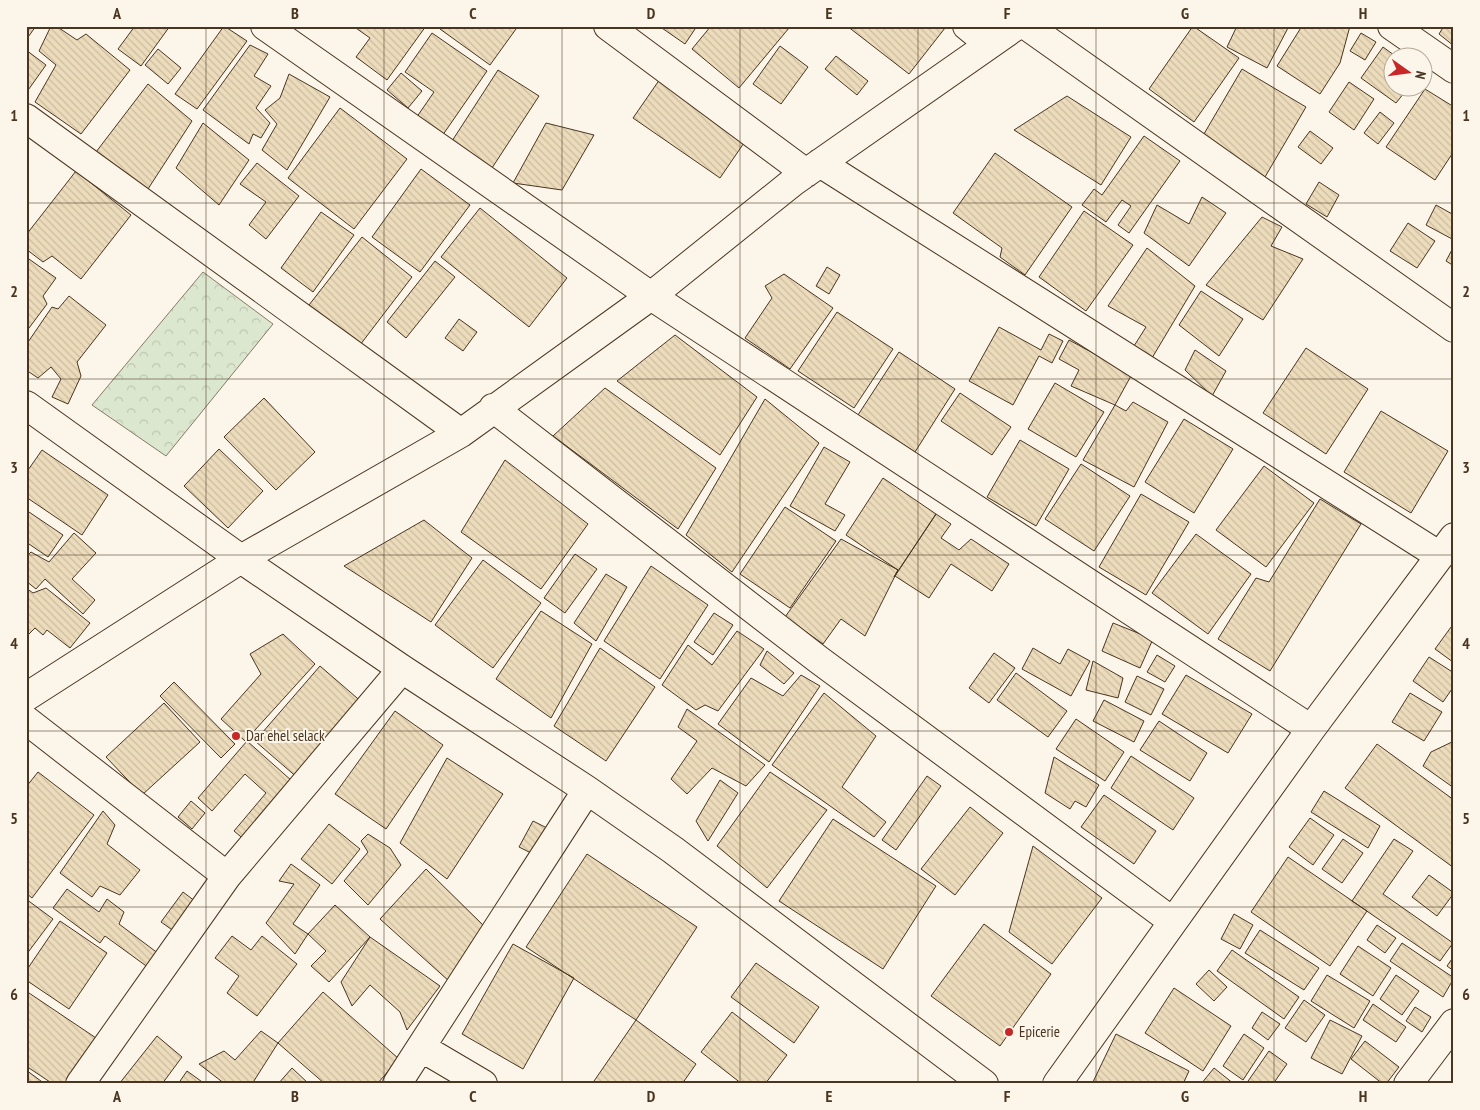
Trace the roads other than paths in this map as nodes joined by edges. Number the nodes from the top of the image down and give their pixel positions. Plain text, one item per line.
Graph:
1 (265, 26) edge
2 (608, 26) edge
3 (967, 26) edge
4 (1016, 26) edge
5 (1027, 26) edge
6 (1392, 26) edge
7 (989, 44) junction
8 (1454, 69) edge
9 (26, 118) edge
10 (813, 168) junction
11 (651, 296) junction
12 (1454, 328) edge
13 (26, 404) edge
14 (493, 408) junction
15 (461, 433) junction
16 (1447, 546) edge
17 (241, 559) junction
18 (402, 670) junction
19 (26, 697) edge
20 (1311, 729) junction
21 (30, 730) edge
22 (588, 790) junction
23 (227, 876) junction
24 (1172, 921) junction
25 (1454, 1022) edge
26 (422, 1048) junction
27 (80, 1084) edge
28 (397, 1084) edge
29 (482, 1084) edge
30 (984, 1084) edge
31 (1057, 1084) edge
32 (1408, 1084) edge

1 - 11 street
2 - 10 street
3 - 7 street
4 - 7 street
5 - 12 street
6 - 8 street
7 - 10 street
9 - 15 street
10 - 11 street
10 - 16 street
11 - 14 street
11 - 20 street
13 - 17 street
14 - 15 street
14 - 24 street
15 - 17 street
16 - 20 street
17 - 18 street
17 - 19 street
18 - 22 street
18 - 23 street
20 - 24 street
21 - 23 street
22 - 26 street
22 - 30 street
23 - 27 street
24 - 31 street
25 - 32 street
26 - 28 street
26 - 29 street

